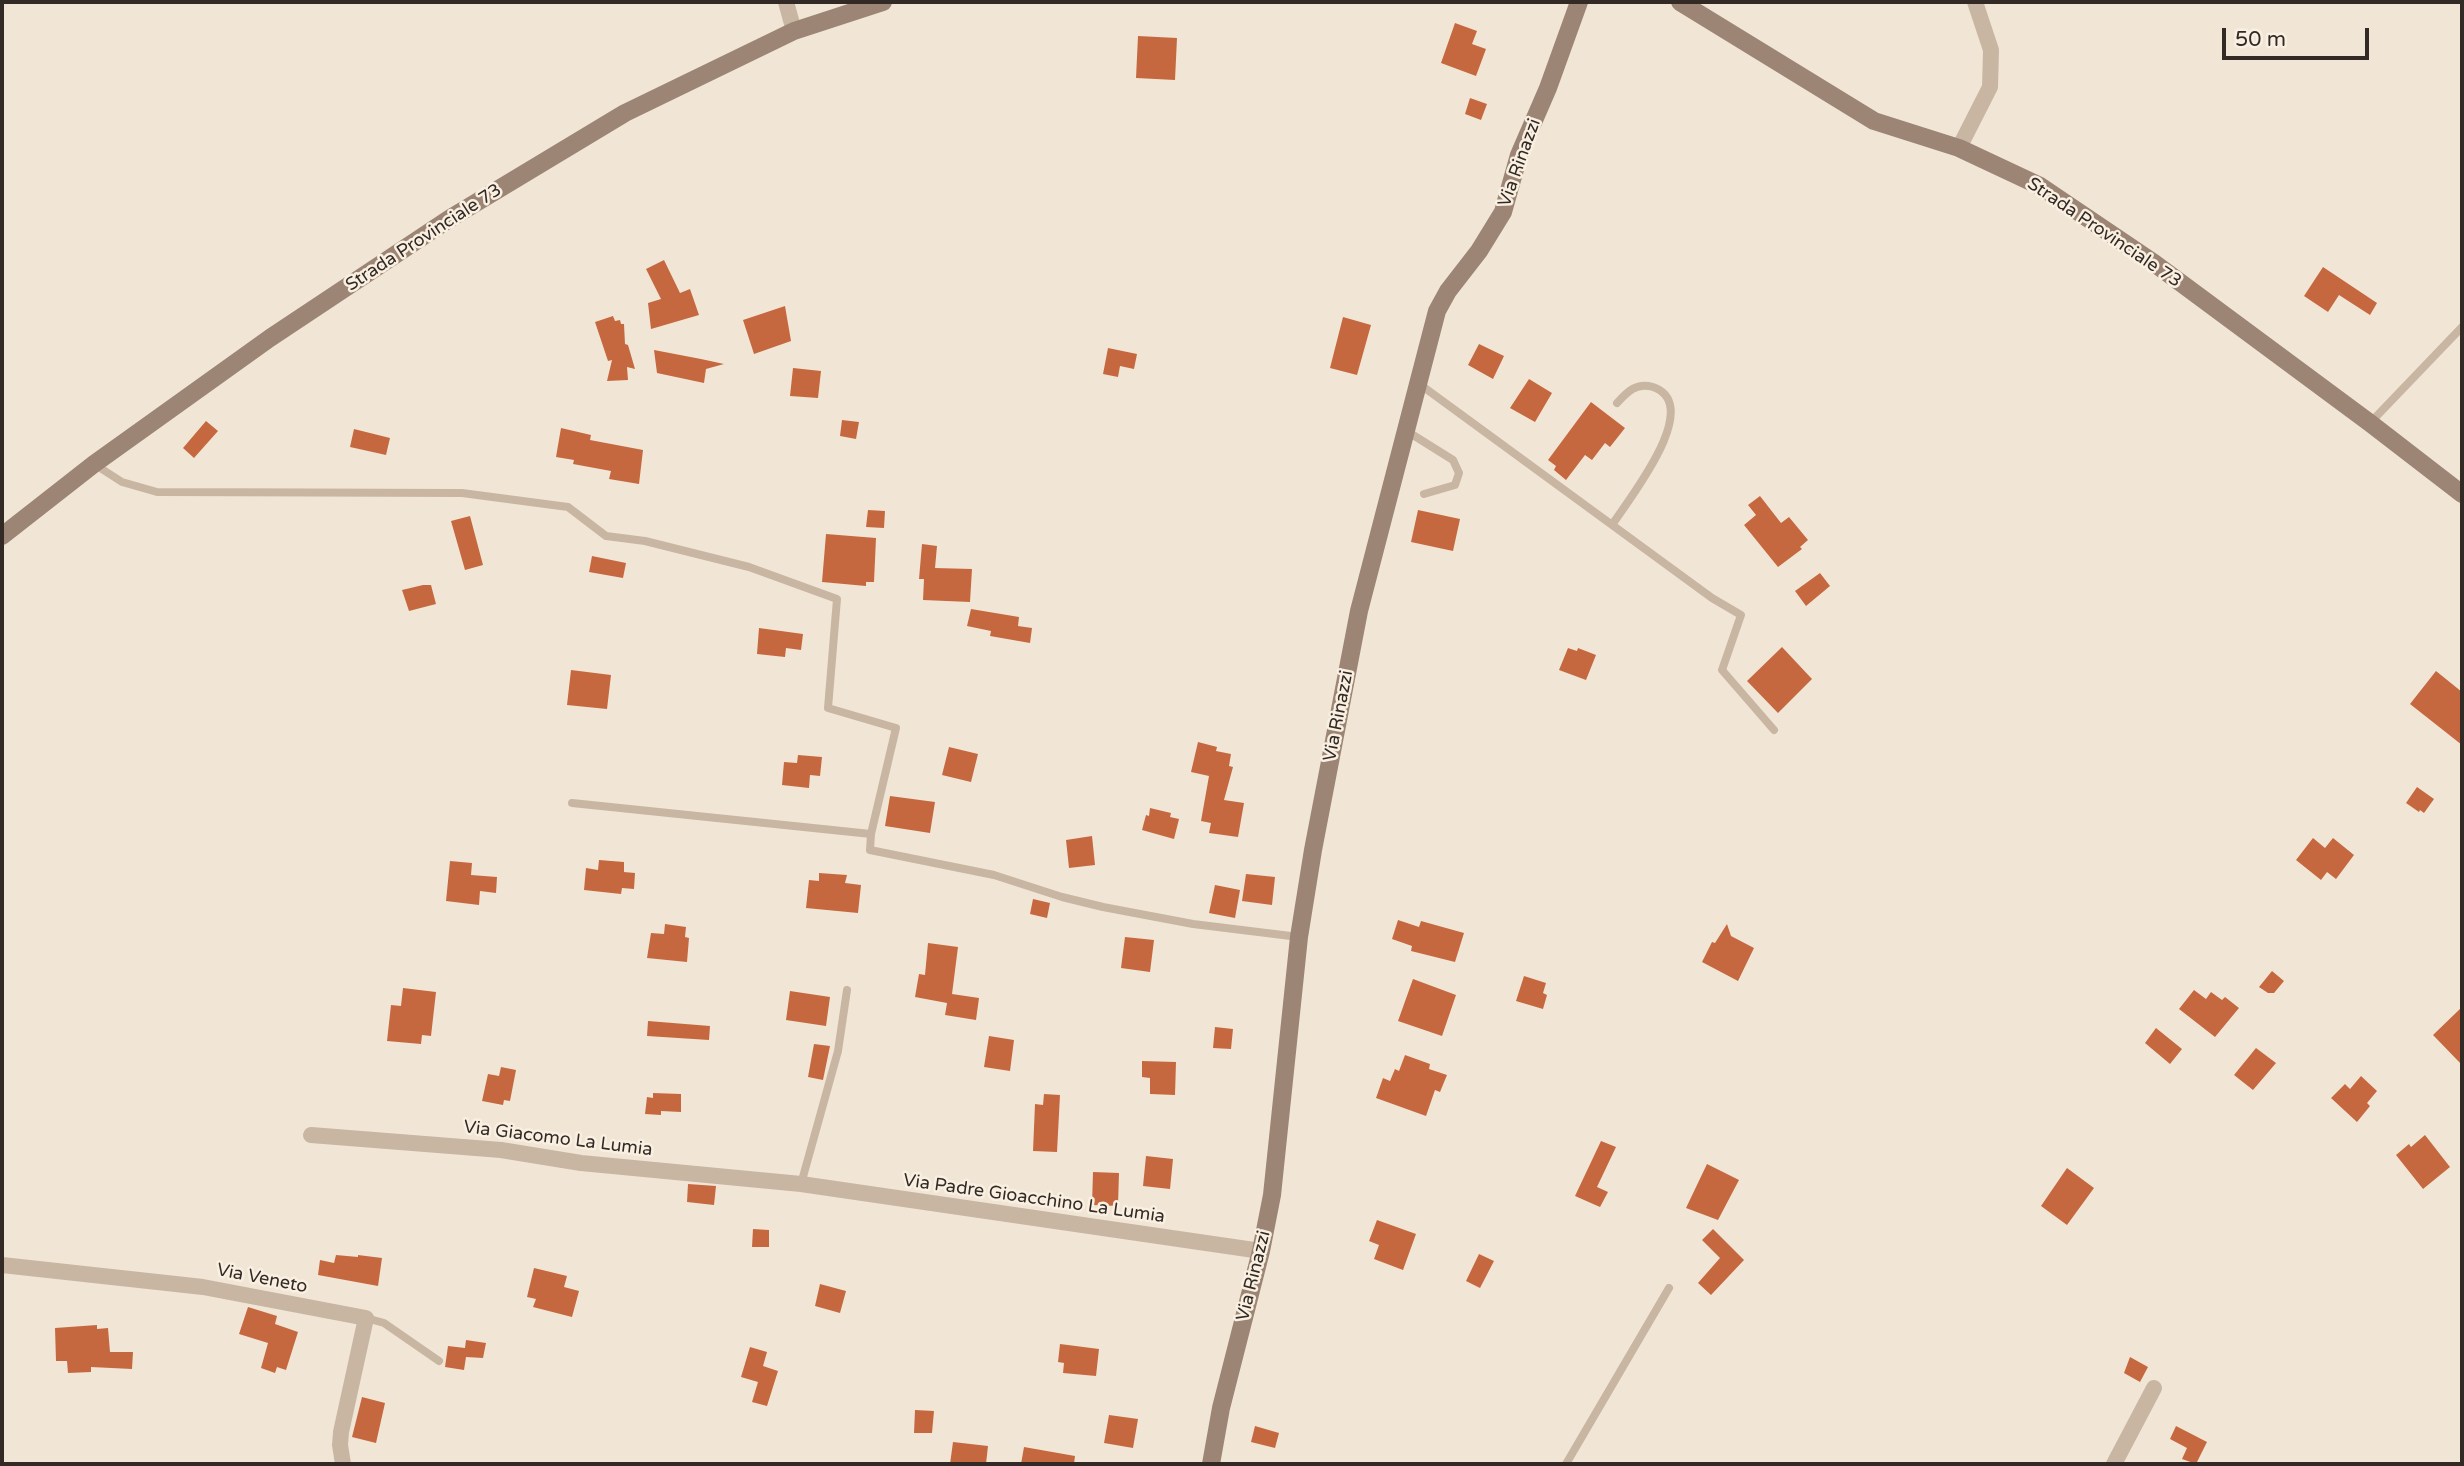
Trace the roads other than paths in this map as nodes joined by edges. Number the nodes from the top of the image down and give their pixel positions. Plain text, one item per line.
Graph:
1 (786, 2) edge
2 (883, 2) edge
3 (1579, 2) edge
4 (1679, 2) edge
5 (1975, 2) edge
6 (794, 31) junction
7 (1959, 148) junction
8 (2462, 327) edge
9 (1418, 383) junction
10 (1617, 403) dead end
11 (2370, 423) junction
12 (1405, 430) junction
13 (94, 464) junction
14 (1424, 494) dead end
15 (2462, 495) edge
16 (1612, 526) junction
17 (2, 536) edge
18 (1774, 730) dead end
19 (572, 803) dead end
20 (872, 834) junction
21 (1299, 937) junction
22 (847, 990) dead end
23 (311, 1135) dead end
24 (801, 1184) junction
25 (1262, 1251) junction
26 (2, 1265) edge
27 (1670, 1288) dead end
28 (366, 1318) junction
29 (439, 1361) dead end
30 (2154, 1388) dead end
31 (343, 1464) edge
32 (1210, 1464) edge
33 (1566, 1464) edge
34 (2114, 1464) edge

1 - 6 street
2 - 6 street, Strada Provinciale 73
3 - 9 street, Via Rinazzi
4 - 7 street, Strada Provinciale 73
5 - 7 street
6 - 13 street, Strada Provinciale 73
7 - 11 street, Strada Provinciale 73
8 - 11 lane
9 - 12 street, Via Rinazzi
9 - 16 lane
10 - 16 lane
11 - 15 street, Strada Provinciale 73
12 - 14 lane
12 - 21 street, Via Rinazzi
13 - 17 street, Strada Provinciale 73
13 - 20 lane
16 - 18 lane
19 - 20 lane
20 - 21 lane
21 - 25 street, Via Rinazzi
22 - 24 lane
23 - 24 street, Via Giacomo La Lumia
24 - 25 street, Via Padre Gioacchino La Lumia
25 - 32 street, Via Rinazzi
26 - 28 street, Via Veneto
27 - 33 lane
28 - 29 lane
28 - 31 street
30 - 34 street

